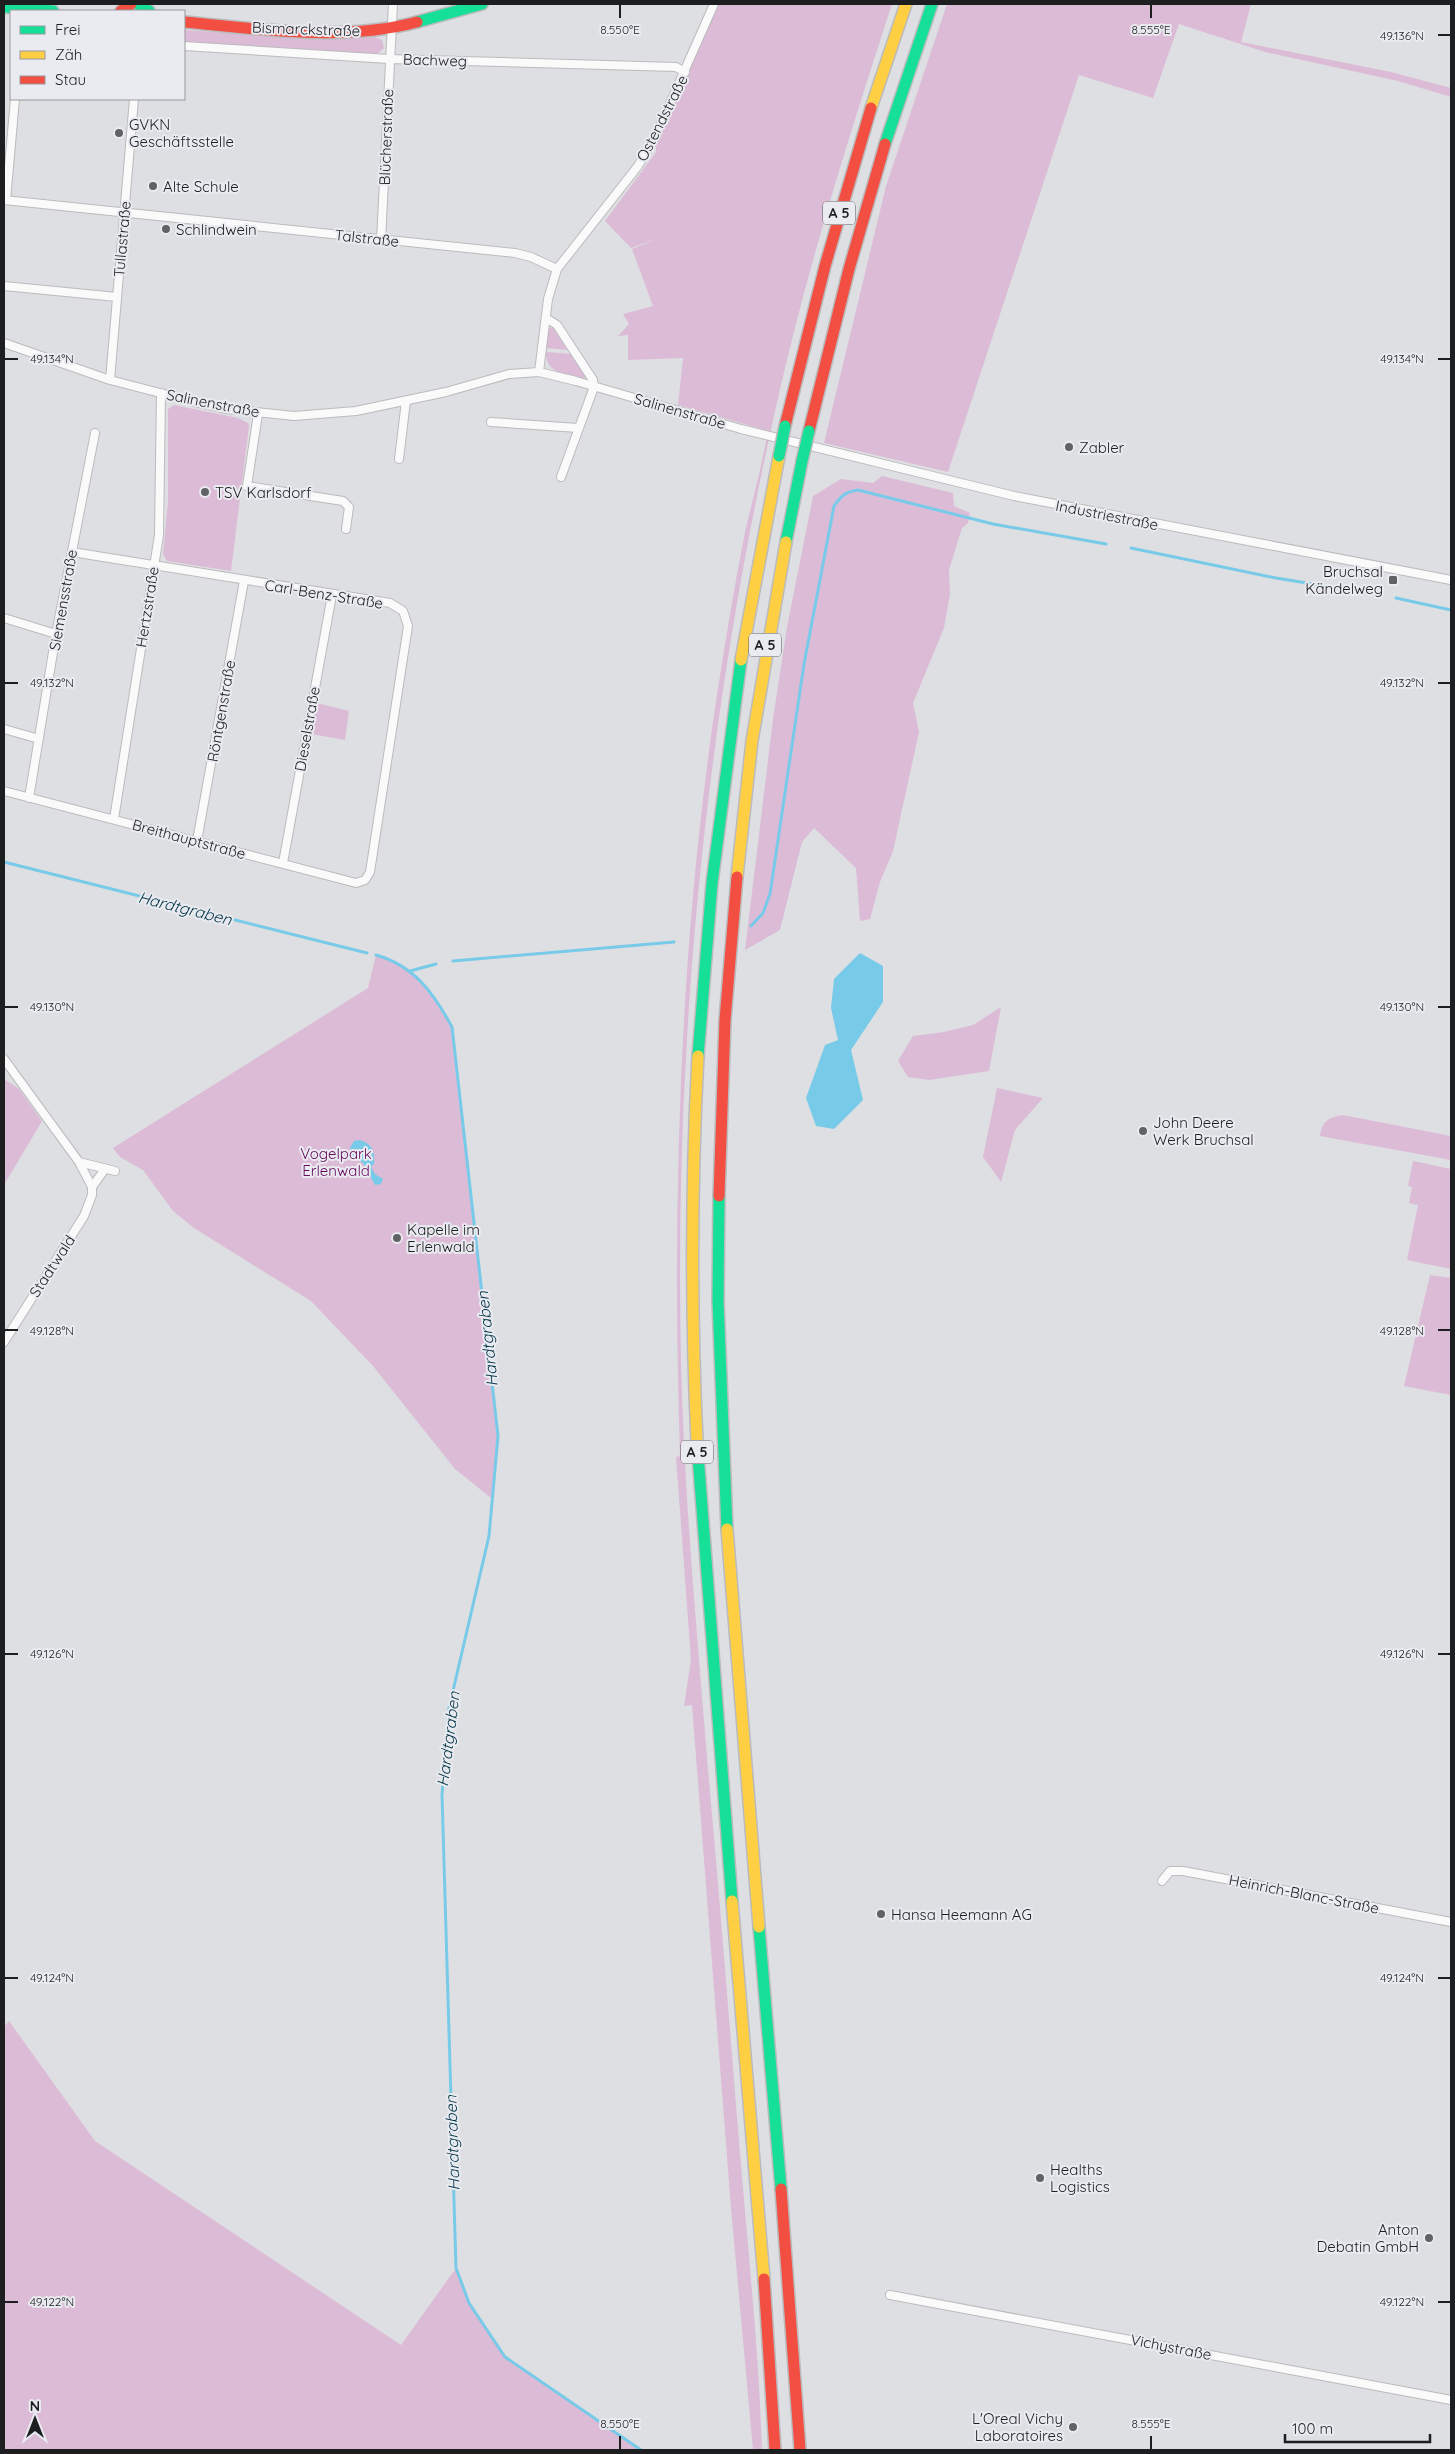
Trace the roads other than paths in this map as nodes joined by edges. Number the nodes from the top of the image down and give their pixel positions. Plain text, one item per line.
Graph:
1 (393, 4) edge
2 (482, 4) edge
3 (714, 4) edge
4 (906, 4) edge
5 (932, 4) edge
6 (4, 7) edge
7 (24, 8) edge
8 (43, 10) edge
9 (185, 23) edge
10 (391, 27) junction
11 (185, 46) edge
12 (389, 59) junction
13 (685, 72) junction
14 (15, 100) edge
15 (134, 100) edge
16 (5, 200) edge
17 (125, 213) junction
18 (381, 240) junction
19 (557, 269) junction
20 (4, 286) edge
21 (117, 297) junction
22 (546, 318) junction
23 (4, 343) edge
24 (539, 372) junction
25 (110, 380) junction
26 (594, 387) junction
27 (161, 393) junction
28 (406, 401) junction
29 (258, 414) junction
30 (491, 422) dead end
31 (578, 428) junction
32 (95, 433) dead end
33 (766, 436) joint
34 (399, 459) dead end
35 (561, 477) dead end
36 (346, 530) dead end
37 (72, 552) junction
38 (154, 566) junction
39 (1451, 580) edge
40 (244, 581) junction
41 (332, 595) junction
42 (4, 618) edge
43 (56, 634) junction
44 (4, 729) edge
45 (39, 739) junction
46 (4, 791) edge
47 (29, 798) junction
48 (114, 819) junction
49 (198, 841) junction
50 (283, 863) junction
51 (370, 872) joint
52 (4, 1059) edge
53 (79, 1162) junction
54 (105, 1169) junction
55 (115, 1171) dead end
56 (92, 1187) junction
57 (4, 1342) edge
58 (1162, 1881) dead end
59 (1451, 1922) edge
60 (890, 2295) dead end
61 (1451, 2400) edge
62 (775, 2450) edge
63 (800, 2450) edge

1 - 10 street, Blücherstraße
2 - 10 main road, Bismarckstraße
3 - 13 street, Ostendstraße
4 - 62 main road, A 5, bridge
5 - 63 main road, A 5, bridge
6 - 7 main road
7 - 8 main road
9 - 10 main road, Bismarckstraße
10 - 12 street, Blücherstraße
11 - 12 street, Bachweg
12 - 13 street, Bachweg
12 - 18 street, Blücherstraße
13 - 19 street, Ostendstraße
14 - 16 street
15 - 17 street, Tullastraße
16 - 17 street, Talstraße
17 - 18 street, Talstraße
17 - 21 street, Tullastraße
18 - 19 street, Talstraße
19 - 22 street
20 - 21 street
21 - 25 street, Tullastraße
22 - 24 street
22 - 26 street
23 - 25 street, Salinenstraße
24 - 26 street, Salinenstraße
24 - 28 street, Salinenstraße
25 - 27 street, Salinenstraße
26 - 31 street
26 - 33 street, Salinenstraße
27 - 29 street, Salinenstraße
27 - 38 street, Hertzstraße
28 - 29 street, Salinenstraße
28 - 34 street
29 - 36 street
30 - 31 street
31 - 35 street
32 - 37 street, Siemensstraße
33 - 39 street, Industriestraße
37 - 38 street, Carl-Benz-Straße
37 - 43 street, Siemensstraße
38 - 40 street, Carl-Benz-Straße
38 - 48 street, Hertzstraße
40 - 41 street, Carl-Benz-Straße
40 - 49 street, Röntgenstraße
41 - 50 street, Dieselstraße
41 - 51 street, Carl-Benz-Straße
42 - 43 street
43 - 45 street, Siemensstraße
44 - 45 street
45 - 47 street, Siemensstraße
46 - 47 street, Breithauptstraße
47 - 48 street, Breithauptstraße
48 - 49 street, Breithauptstraße
49 - 50 street, Breithauptstraße
50 - 51 street, Breithauptstraße
52 - 53 street
53 - 54 street
53 - 56 street
54 - 55 street
54 - 56 street, Stadtwald
56 - 57 street, Stadtwald
58 - 59 street, Heinrich-Blanc-Straße
60 - 61 street, Vichystraße

